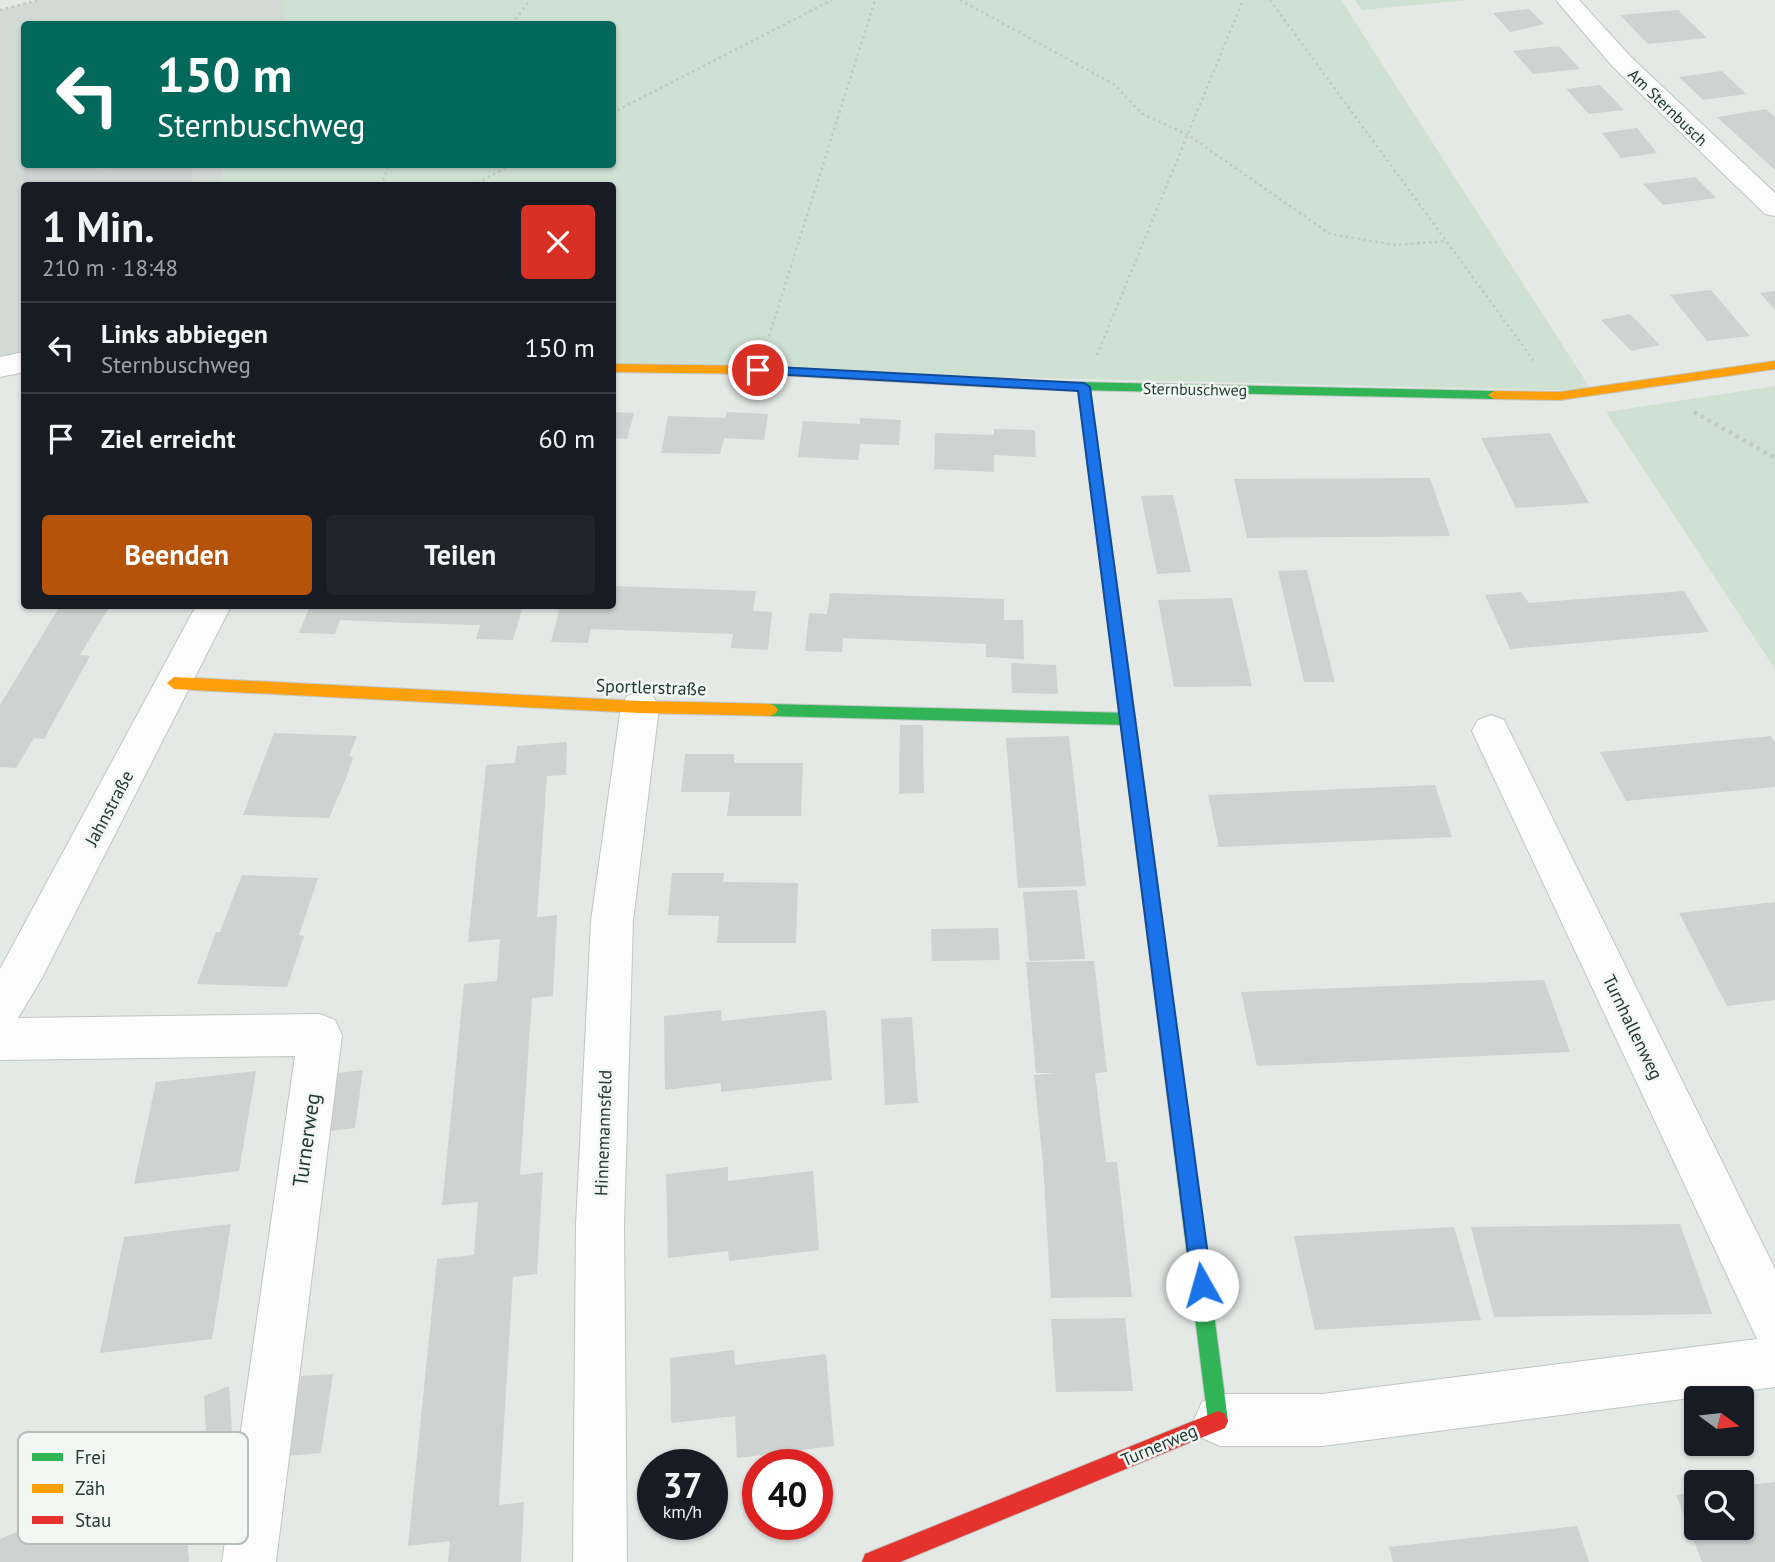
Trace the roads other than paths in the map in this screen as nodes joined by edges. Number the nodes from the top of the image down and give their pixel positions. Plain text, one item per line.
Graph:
1 (1567, 0) edge
2 (1775, 208) edge
3 (21, 363) edge
4 (1775, 365) edge
5 (0, 367) edge
6 (616, 368) edge
7 (1084, 387) junction
8 (211, 609) edge
9 (174, 683) junction
10 (640, 707) junction
11 (1128, 719) junction
12 (1491, 731) dead end
13 (0, 1008) edge
14 (0, 1039) edge
15 (1775, 1322) edge
16 (1775, 1362) edge
17 (1220, 1420) junction
18 (249, 1562) edge
19 (600, 1562) edge
20 (873, 1562) edge

1 - 2 street, Am Sternbusch
3 - 5 street
4 - 7 street, Sternbuschweg
6 - 7 street, Sternbuschweg
7 - 11 street, Turnerweg
8 - 9 street, Jahnstraße
9 - 10 street, Sportlerstraße
9 - 13 street, Jahnstraße
10 - 11 street, Sportlerstraße
10 - 19 street, Hinnemannsfeld
11 - 17 street, Turnerweg
12 - 15 street, Turnhallenweg
14 - 18 street, Turnerweg
16 - 17 street
17 - 20 street, Turnerweg

